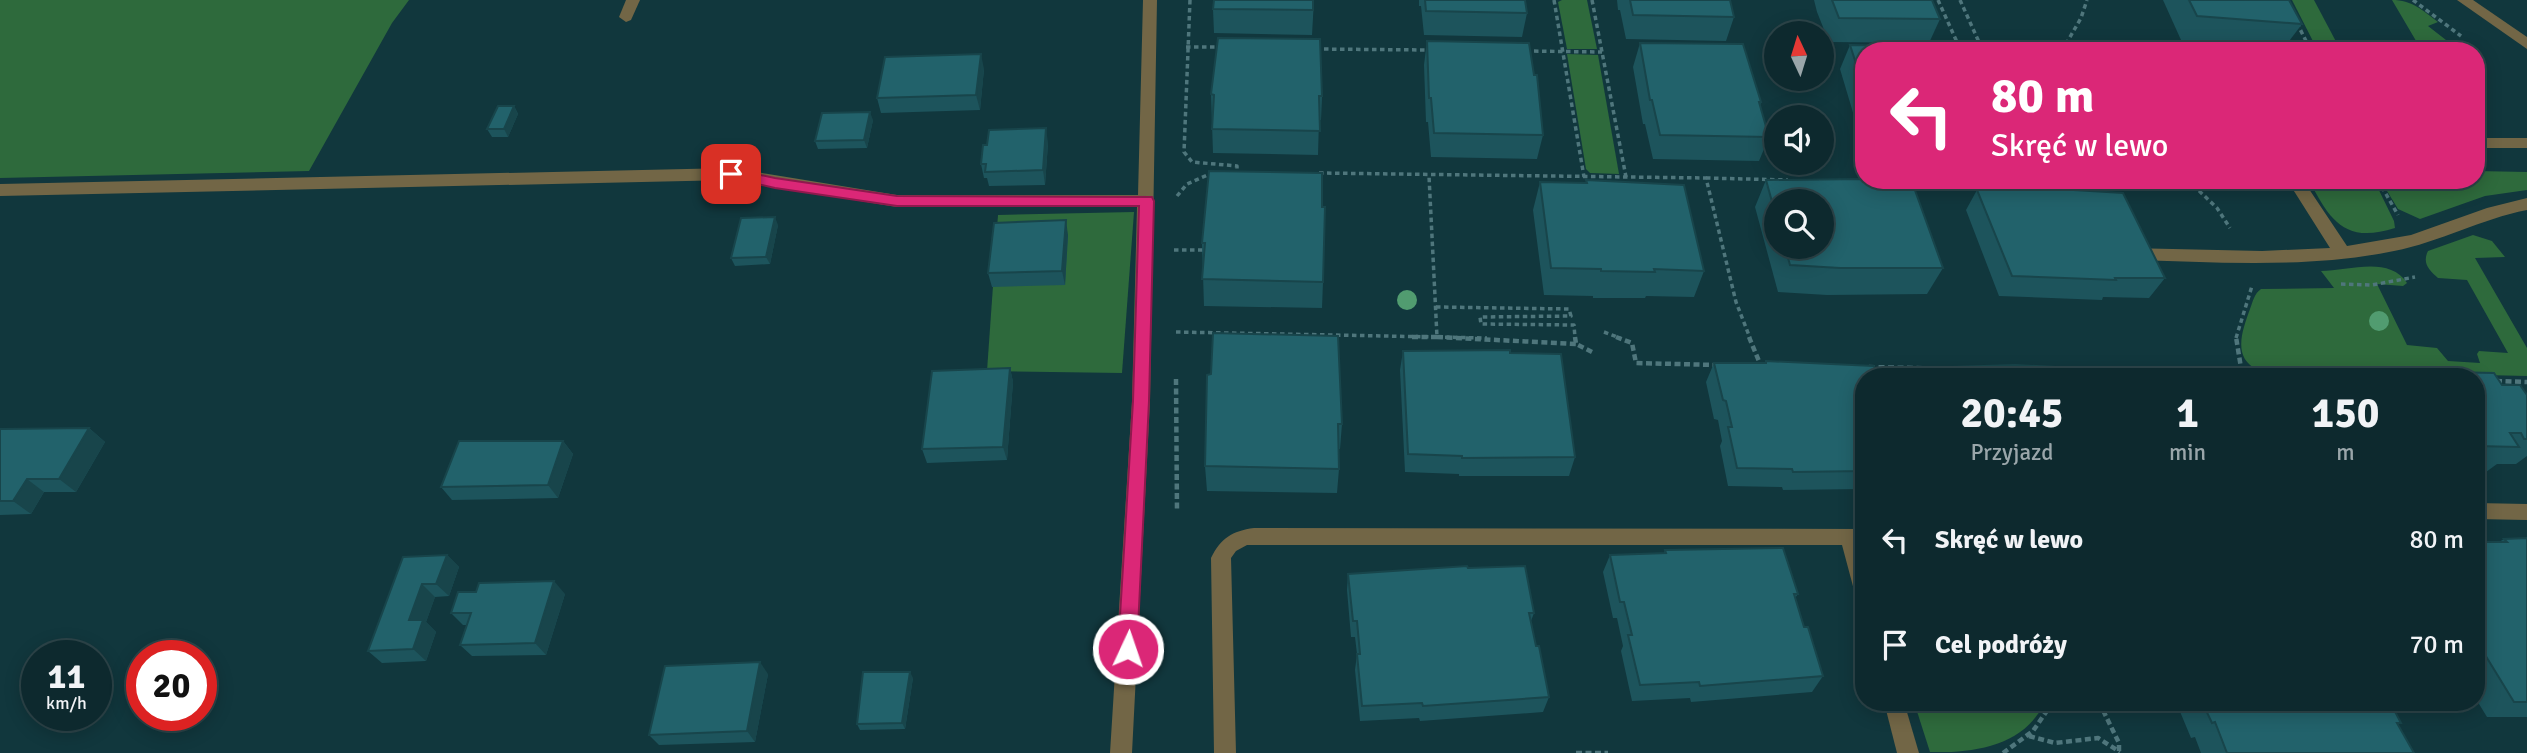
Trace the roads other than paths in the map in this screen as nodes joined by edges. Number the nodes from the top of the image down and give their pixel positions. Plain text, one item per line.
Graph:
1 (633, 0) edge
2 (1150, 0) edge
3 (2464, 0) edge
4 (626, 17) dead end
5 (2527, 44) edge
6 (2485, 143) edge
7 (2527, 144) edge
8 (2300, 189) edge
9 (0, 190) edge
10 (1147, 201) junction
11 (2527, 204) edge
12 (2343, 253) junction
13 (2128, 254) edge
14 (2485, 511) edge
15 (2527, 512) edge
16 (1855, 537) edge
17 (1896, 711) edge
18 (1121, 753) edge
19 (1225, 753) edge
20 (1908, 753) edge

1 - 4 lane
2 - 10 lane
3 - 5 lane
6 - 7 lane
8 - 12 lane
9 - 10 lane
10 - 18 lane
11 - 12 lane
12 - 13 lane
14 - 15 lane
16 - 19 lane
17 - 20 lane

